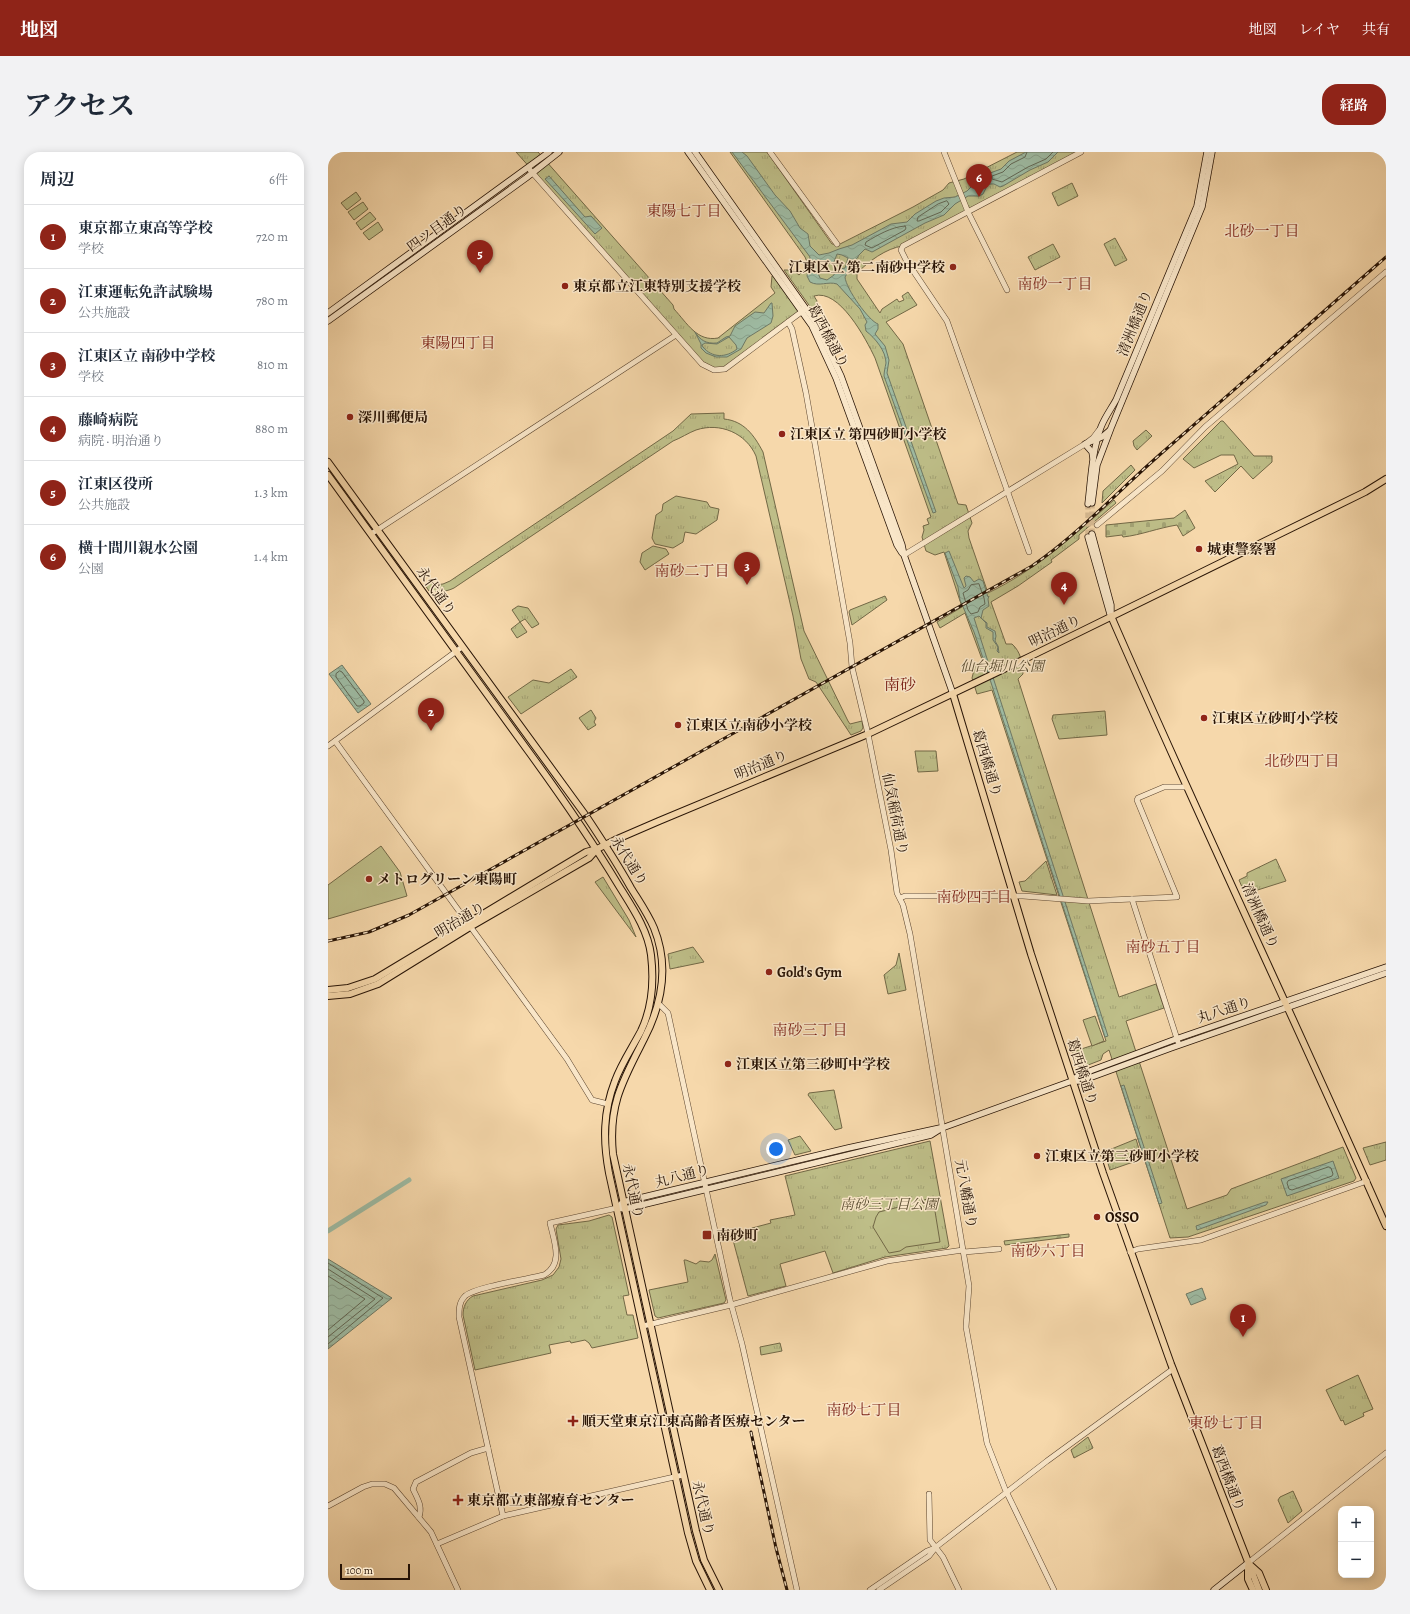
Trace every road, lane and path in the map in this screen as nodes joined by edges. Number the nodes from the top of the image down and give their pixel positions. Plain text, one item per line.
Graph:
1 (549, 152) edge
2 (559, 152) edge
3 (688, 152) edge
4 (695, 152) edge
5 (770, 152) edge
6 (944, 152) edge
7 (1081, 152) edge
8 (1207, 152) edge
9 (1212, 152) edge
10 (544, 159) junction
11 (529, 168) junction
12 (533, 173) junction
13 (968, 212) junction
14 (837, 244) dead end
15 (1386, 272) edge
16 (1007, 290) dead end
17 (804, 310) junction
18 (328, 313) edge
19 (328, 321) edge
20 (788, 322) junction
21 (676, 335) junction
22 (1101, 428) junction
23 (1111, 428) junction
24 (1098, 439) junction
25 (1085, 444) junction
26 (1096, 447) junction
27 (1101, 454) junction
28 (328, 462) edge
29 (1093, 465) junction
30 (328, 475) edge
31 (1386, 479) edge
32 (1008, 491) junction
33 (1097, 524) dead end
34 (378, 530) junction
35 (371, 534) junction
36 (1090, 535) tunnel mouth
37 (1029, 552) dead end
38 (904, 555) junction
39 (1111, 616) junction
40 (462, 647) junction
41 (456, 652) junction
42 (953, 694) junction
43 (868, 734) junction
44 (334, 741) junction
45 (328, 746) edge
46 (1187, 787) junction
47 (605, 845) junction
48 (597, 849) junction
49 (1014, 896) junction
50 (900, 898) junction
51 (1132, 899) junction
52 (469, 924) junction
53 (1386, 967) edge
54 (1386, 973) edge
55 (328, 990) edge
56 (328, 996) edge
57 (658, 1003) junction
58 (1286, 1005) junction
59 (1176, 1039) junction
60 (1179, 1045) junction
61 (1072, 1081) junction
62 (608, 1104) junction
63 (942, 1128) junction
64 (1367, 1181) junction
65 (704, 1183) junction
66 (706, 1190) junction
67 (624, 1206) junction
68 (617, 1208) junction
69 (1386, 1226) edge
70 (999, 1249) dead end
71 (964, 1251) junction
72 (1130, 1252) junction
73 (731, 1305) junction
74 (650, 1324) junction
75 (643, 1326) junction
76 (1173, 1369) junction
77 (488, 1448) junction
78 (1386, 1453) edge
79 (683, 1475) junction
80 (676, 1477) junction
81 (1007, 1493) junction
82 (929, 1494) dead end
83 (328, 1506) edge
84 (503, 1516) junction
85 (419, 1517) junction
86 (437, 1544) junction
87 (936, 1547) junction
88 (1248, 1563) junction
89 (458, 1590) edge
90 (710, 1590) edge
91 (719, 1590) edge
92 (798, 1590) edge
93 (870, 1590) edge
94 (879, 1590) edge
95 (960, 1590) edge
96 (1054, 1590) edge
97 (1214, 1590) edge
98 (1252, 1590) edge
99 (1259, 1590) edge
100 (1266, 1590) edge

1 - 10 main road, 四ツ目通り
2 - 10 main road, 四ツ目通り
3 - 17 main road, 葛西橋通り
4 - 17 main road, 葛西橋通り
5 - 14 street
6 - 13 street
7 - 13 street
8 - 22 main road, 清洲橋通り
9 - 23 main road, 清洲橋通り
10 - 11 main road, 四ツ目通り
10 - 12 main road, 四ツ目通り
11 - 12 street
11 - 18 main road, 四ツ目通り
12 - 19 main road, 四ツ目通り
12 - 21 street
13 - 16 street
13 - 32 street
15 - 33 street
17 - 20 street
17 - 38 main road, 葛西橋通り
20 - 21 street
20 - 43 street, 仙気稲荷通り
21 - 34 street
22 - 24 main road, 清洲橋通り
22 - 25 street
23 - 24 main road
23 - 27 main road, 清洲橋通り
24 - 25 main road
24 - 26 main road, 清洲橋通り
25 - 26 street
25 - 29 main road
25 - 32 street
26 - 27 street
26 - 29 main road, 清洲橋通り
27 - 29 main road, 清洲橋通り
28 - 34 main road, 永代通り
30 - 35 main road, 永代通り
31 - 39 main road, 明治通り
32 - 37 street
32 - 38 street
34 - 35 street
34 - 40 main road, 永代通り
35 - 41 main road, 永代通り
36 - 39 main road, 清洲橋通り
38 - 42 main road, 葛西橋通り
39 - 42 main road, 明治通り
39 - 46 main road, 清洲橋通り
40 - 41 street
40 - 47 main road, 永代通り
41 - 44 street
41 - 48 main road, 永代通り
42 - 43 main road, 明治通り
42 - 49 main road, 葛西橋通り
43 - 47 main road, 明治通り
43 - 50 street, 仙気稲荷通り
44 - 45 street
44 - 52 street
46 - 51 street
46 - 58 main road, 清洲橋通り
47 - 48 main road, 明治通り
47 - 57 main road, 永代通り
48 - 52 main road, 明治通り
48 - 62 main road, 永代通り
49 - 50 street
49 - 51 street
49 - 61 main road, 葛西橋通り
50 - 63 street, 元八幡通り
51 - 59 street
52 - 55 main road, 明治通り
52 - 56 main road, 明治通り
52 - 62 street
53 - 58 main road, 丸八通り
54 - 58 main road, 丸八通り
57 - 65 street
57 - 67 main road, 永代通り
58 - 59 main road, 丸八通り
58 - 60 main road, 丸八通り
58 - 64 main road, 清洲橋通り
59 - 60 street
59 - 61 main road, 丸八通り
60 - 61 main road, 丸八通り
61 - 63 main road, 丸八通り
61 - 72 main road, 葛西橋通り
62 - 68 main road, 永代通り
63 - 65 main road, 丸八通り
63 - 66 main road, 丸八通り
63 - 71 street, 元八幡通り
64 - 69 main road, 清洲橋通り
64 - 72 street
65 - 66 street
65 - 67 main road, 丸八通り
66 - 67 main road, 丸八通り
66 - 73 street
67 - 68 main road
67 - 74 main road, 永代通り
68 - 75 main road, 永代通り
68 - 77 street
70 - 71 street
71 - 73 street
71 - 81 street, 元八幡通り
72 - 76 main road, 葛西橋通り
73 - 74 street
73 - 92 street
74 - 75 street
74 - 79 main road, 永代通り
75 - 80 main road, 永代通り
76 - 81 street
76 - 88 main road, 葛西橋通り
77 - 84 street
77 - 85 street
78 - 88 street
79 - 80 street
79 - 91 main road, 永代通り
80 - 84 street
80 - 90 main road, 永代通り
81 - 87 street
81 - 96 street, 元八幡通り
82 - 87 street
83 - 85 street
84 - 86 street
85 - 86 street
86 - 89 street
87 - 93 street
87 - 94 street
87 - 95 street
88 - 97 main road
88 - 98 main road
88 - 99 main road, 葛西橋通り
88 - 100 main road

